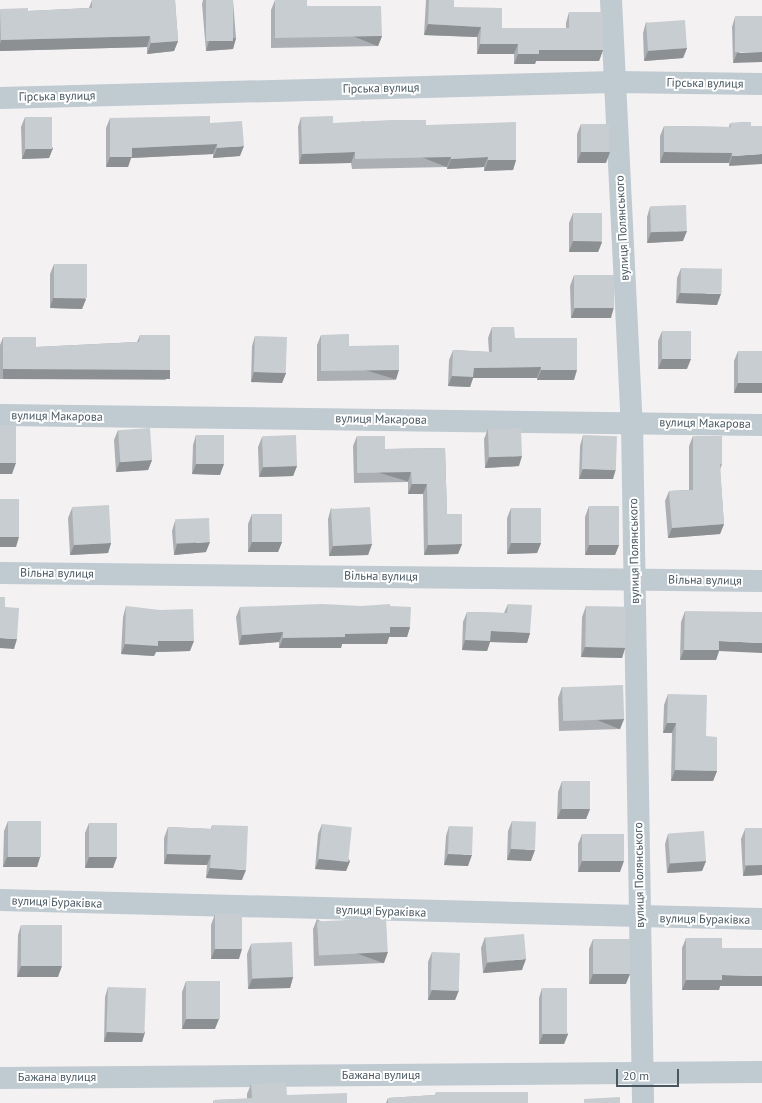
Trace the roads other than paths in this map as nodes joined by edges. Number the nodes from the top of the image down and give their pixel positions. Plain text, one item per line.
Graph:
1 (611, 0) edge
2 (615, 82) junction
3 (762, 84) edge
4 (0, 98) edge
5 (0, 415) edge
6 (632, 422) junction
7 (762, 425) edge
8 (0, 573) edge
9 (635, 579) junction
10 (762, 580) edge
11 (0, 900) edge
12 (640, 918) junction
13 (762, 919) edge
14 (762, 1072) edge
15 (642, 1073) junction
16 (0, 1078) edge
17 (644, 1103) edge

1 - 2 street, вулиця Полянського
2 - 3 street, Гірська вулиця
2 - 4 street, Гірська вулиця
2 - 6 street, вулиця Полянського
5 - 6 street, вулиця Макарова
6 - 7 street, вулиця Макарова
6 - 9 street, вулиця Полянського
8 - 9 street, Вільна вулиця
9 - 10 street, Вільна вулиця
9 - 12 street, вулиця Полянського
11 - 12 street, вулиця Бураківка
12 - 13 street, вулиця Бураківка
12 - 15 street, вулиця Полянського
14 - 15 street, Бажана вулиця
15 - 16 street, Бажана вулиця
15 - 17 street, вулиця Полянського

